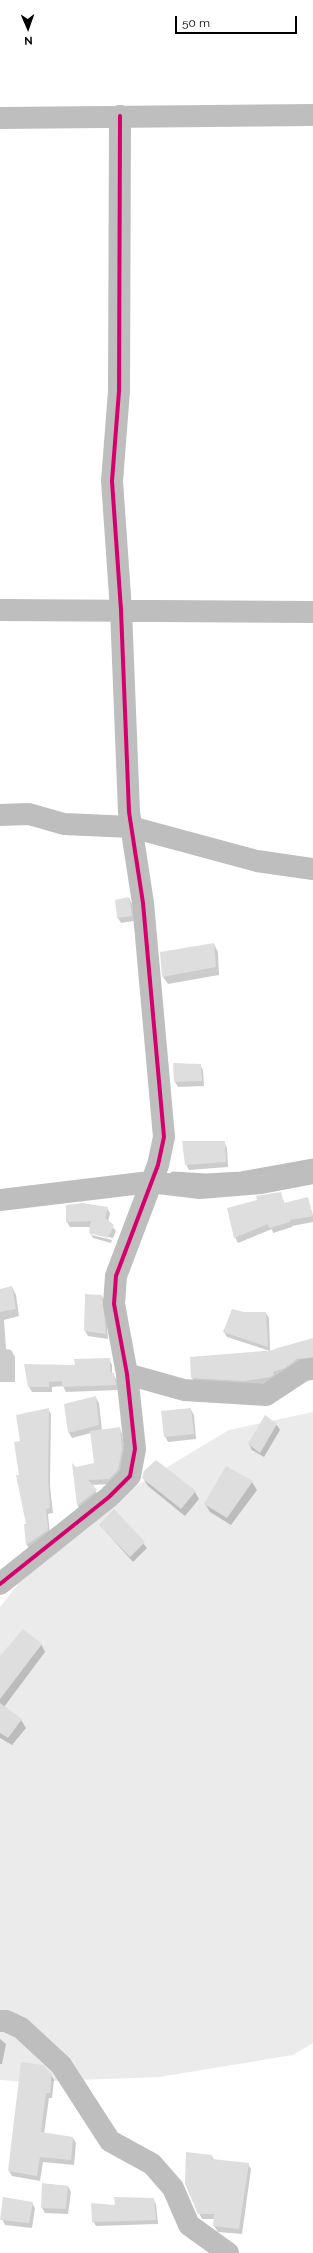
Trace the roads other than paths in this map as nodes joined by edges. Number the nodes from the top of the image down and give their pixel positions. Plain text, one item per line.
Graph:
1 (313, 115) edge
2 (120, 116) junction
3 (0, 118) edge
4 (0, 610) edge
5 (121, 610) junction
6 (313, 612) edge
7 (0, 815) edge
8 (131, 827) junction
9 (313, 869) edge
10 (313, 1173) edge
11 (150, 1182) junction
12 (0, 1200) edge
13 (313, 1370) edge
14 (127, 1374) junction
15 (0, 1584) edge
16 (0, 2021) edge
17 (228, 2253) edge

1 - 2 street
2 - 3 street
2 - 5 street
4 - 5 street
5 - 6 street
5 - 8 street
7 - 8 street
8 - 9 street
8 - 11 street
10 - 11 street
11 - 12 street
11 - 14 street
13 - 14 street
14 - 15 street
16 - 17 street

